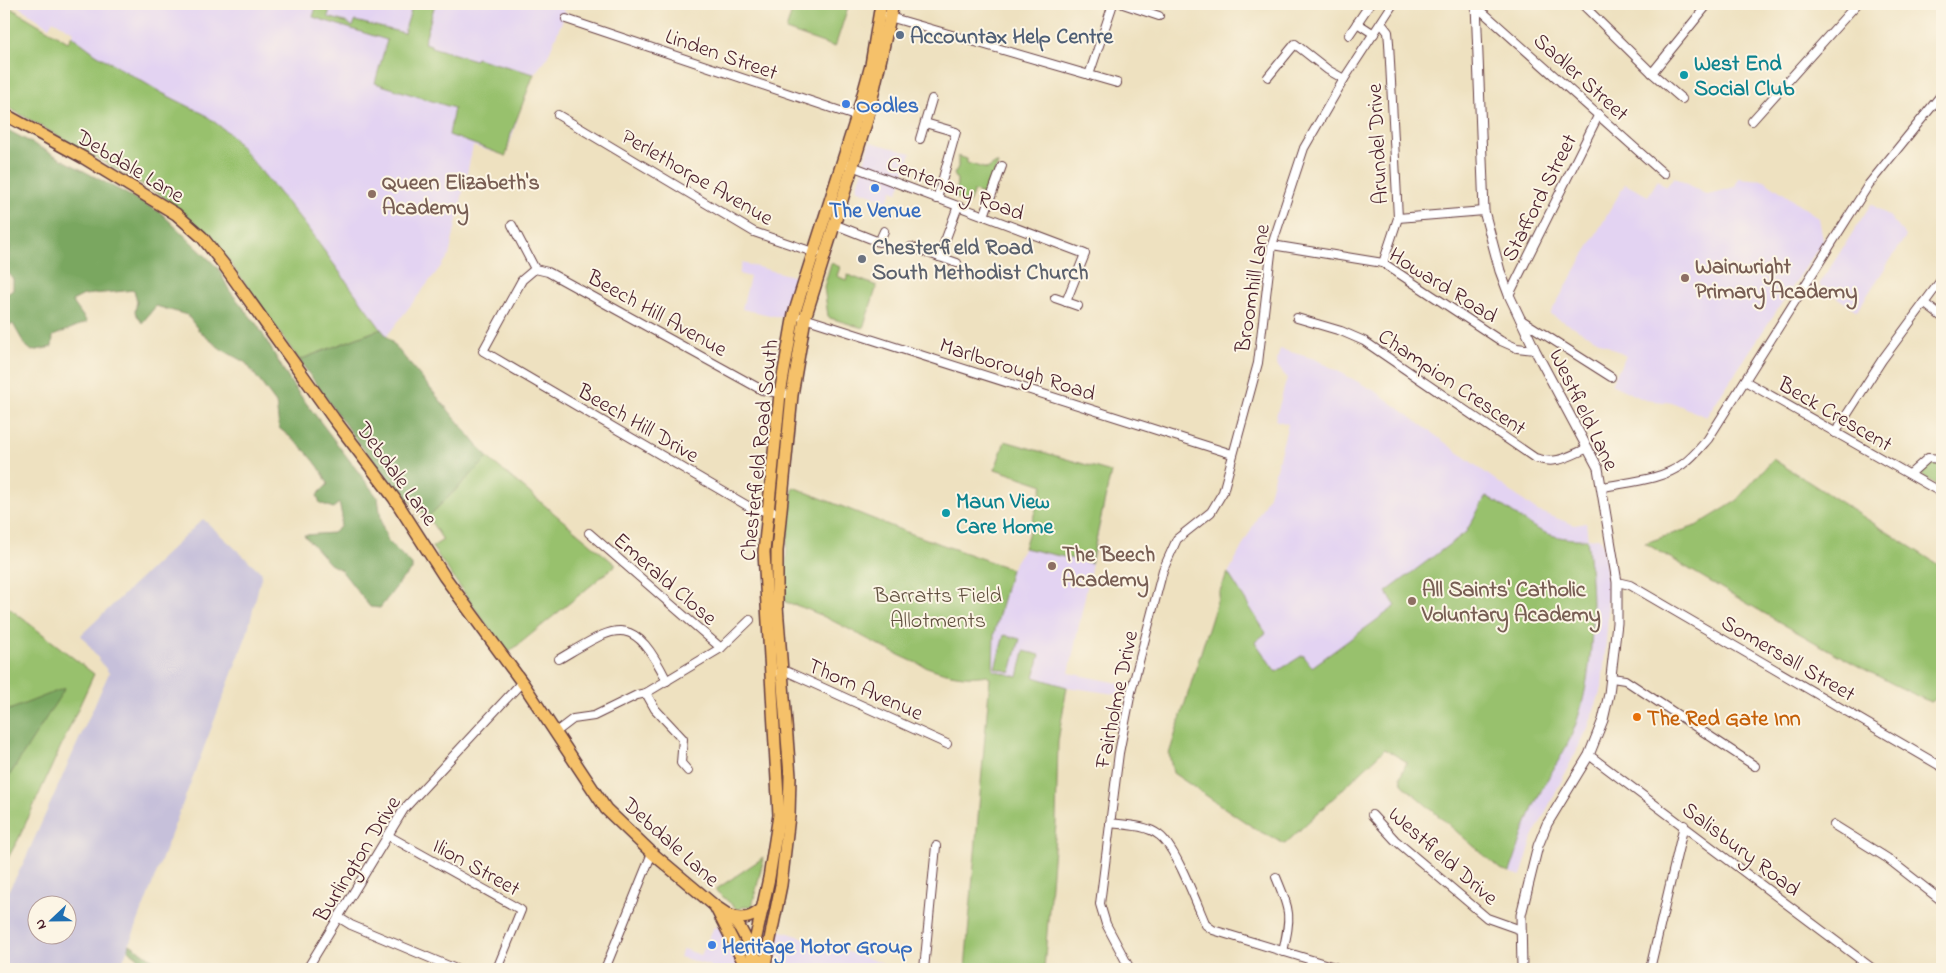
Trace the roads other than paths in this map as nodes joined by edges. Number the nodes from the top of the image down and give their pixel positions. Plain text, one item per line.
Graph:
1 (893, 4) edge
2 (1113, 4) edge
3 (1123, 4) edge
4 (1370, 4) edge
5 (1393, 4) edge
6 (1582, 4) edge
7 (1708, 4) edge
8 (1857, 4) edge
9 (1476, 5) edge
10 (884, 12) edge
11 (1159, 16) dead end
12 (566, 19) dead end
13 (1357, 23) junction
14 (1381, 23) junction
15 (1374, 34) junction
16 (1349, 35) dead end
17 (1652, 74) junction
18 (1089, 75) junction
19 (1268, 77) dead end
20 (1344, 79) junction
21 (1117, 84) dead end
22 (1942, 94) edge
23 (932, 99) dead end
24 (1682, 99) dead end
25 (4, 114) edge
26 (1599, 114) junction
27 (558, 115) dead end
28 (862, 118) junction
29 (1752, 121) dead end
30 (925, 123) junction
31 (920, 139) dead end
32 (848, 164) junction
33 (1002, 166) dead end
34 (1664, 174) dead end
35 (937, 199) junction
36 (958, 206) junction
37 (1484, 211) junction
38 (984, 216) junction
39 (1398, 218) junction
40 (836, 224) junction
41 (512, 225) dead end
42 (884, 231) dead end
43 (1272, 245) junction
44 (911, 247) dead end
45 (820, 254) junction
46 (939, 257) junction
47 (957, 263) dead end
48 (1383, 263) junction
49 (535, 270) junction
50 (1942, 279) edge
51 (1509, 295) junction
52 (1055, 298) dead end
53 (1066, 302) junction
54 (1924, 304) junction
55 (1078, 306) dead end
56 (799, 316) junction
57 (1942, 317) edge
58 (1297, 318) dead end
59 (1520, 319) junction
60 (1535, 350) junction
61 (1611, 378) dead end
62 (1745, 381) junction
63 (786, 394) junction
64 (1835, 432) junction
65 (1588, 448) junction
66 (1232, 454) junction
67 (1942, 459) edge
68 (1910, 474) junction
69 (1603, 487) junction
70 (1942, 493) edge
71 (767, 511) junction
72 (780, 513) junction
73 (589, 534) dead end
74 (1617, 582) junction
75 (750, 620) dead end
76 (721, 648) junction
77 (559, 659) dead end
78 (782, 673) junction
79 (770, 675) junction
80 (1612, 678) junction
81 (667, 681) junction
82 (522, 682) junction
83 (646, 693) junction
84 (556, 732) junction
85 (947, 744) dead end
86 (1589, 754) junction
87 (1756, 766) dead end
88 (1942, 767) edge
89 (688, 771) dead end
90 (1372, 815) dead end
91 (1110, 823) junction
92 (1684, 825) junction
93 (1834, 825) dead end
94 (387, 835) junction
95 (936, 846) dead end
96 (652, 853) junction
97 (1276, 877) dead end
98 (1942, 902) edge
99 (714, 906) junction
100 (763, 908) junction
101 (730, 916) junction
102 (338, 917) junction
103 (1521, 930) junction
104 (752, 951) junction
105 (1283, 952) junction
106 (1942, 966) edge
107 (307, 969) edge
108 (456, 969) edge
109 (496, 969) edge
110 (605, 969) edge
111 (748, 969) edge
112 (763, 969) edge
113 (924, 969) edge
114 (1130, 969) edge
115 (1341, 969) edge
116 (1522, 969) edge
117 (1650, 969) edge
118 (1873, 969) edge
119 (1940, 969) edge

1 - 10 main road, Chesterfield Road South
2 - 18 street
3 - 11 street
4 - 13 street
5 - 14 street, Broomhill Lane
6 - 17 street
7 - 17 street
8 - 29 street
9 - 26 street, Sadler Street
9 - 37 street, Westfield Lane
10 - 18 street
10 - 28 main road, Chesterfield Road South
12 - 28 street, Linden Street
13 - 15 street
13 - 16 street
14 - 15 street, Broomhill Lane
14 - 39 street, Arundel Drive
15 - 20 street, Broomhill Lane
17 - 24 street
18 - 21 street
19 - 20 street
20 - 43 street, Broomhill Lane
22 - 62 street
23 - 30 street
25 - 82 main road, Debdale Lane
26 - 34 street, Sadler Street
26 - 51 street, Stafford Street
27 - 45 street, Perlethorpe Avenue
28 - 32 main road, Chesterfield Road South
30 - 31 street
30 - 35 street
32 - 35 street, Centenary Road
32 - 40 main road, Chesterfield Road South
32 - 45 main road, Chesterfield Road South
33 - 38 street
35 - 36 street, Centenary Road
36 - 38 street, Centenary Road
36 - 46 street
37 - 39 street
37 - 51 street, Westfield Lane
38 - 53 street, Centenary Road
39 - 48 street, Arundel Drive
40 - 42 street
40 - 45 main road, Chesterfield Road South
41 - 49 street
43 - 48 street, Howard Road
43 - 66 street, Broomhill Lane
44 - 46 street
45 - 56 main road, Chesterfield Road South
46 - 47 street
48 - 60 street, Howard Road
49 - 63 street, Beech Hill Avenue
49 - 71 street, Beech Hill Drive
50 - 54 street
51 - 59 street, Westfield Lane
52 - 53 street
53 - 55 street
54 - 57 street
54 - 64 street
56 - 63 main road, Chesterfield Road South
56 - 66 street, Marlborough Road
58 - 65 street, Champion Crescent
59 - 60 street, Westfield Lane
59 - 61 street
60 - 65 street, Westfield Lane
62 - 64 street, Beck Crescent
62 - 69 street
63 - 71 main road, Chesterfield Road South
63 - 72 main road, Chesterfield Road South
64 - 68 street, Beck Crescent
65 - 69 street, Westfield Lane
66 - 91 street, Fairholme Drive
67 - 68 street, Beck Crescent
68 - 70 street, Beck Crescent
69 - 74 street, Westfield Lane
71 - 72 street, Beech Hill Drive
71 - 79 main road, Chesterfield Road South
72 - 78 main road, Chesterfield Road South
73 - 76 street, Emerald Close
74 - 80 street, Westfield Lane
74 - 88 street, Somersall Street
75 - 76 street
76 - 81 street
77 - 81 street
78 - 79 street, Thorn Avenue
78 - 85 street, Thorn Avenue
78 - 112 main road, Chesterfield Road South
79 - 100 main road, Chesterfield Road South
80 - 86 street, Westfield Lane
80 - 87 street
81 - 83 street
82 - 84 main road, Debdale Lane
82 - 94 street, Burlington Drive
83 - 84 street
83 - 89 street
84 - 96 main road, Debdale Lane
86 - 92 street, Salisbury Road
86 - 103 street, Westfield Lane
90 - 103 street, Westfield Drive
91 - 105 street
91 - 114 street, Fairholme Drive
92 - 117 street
92 - 118 street, Salisbury Road
93 - 98 street
94 - 102 street, Burlington Drive
94 - 109 street, Ilion Street
95 - 113 street
96 - 99 main road, Debdale Lane
96 - 110 street
97 - 105 street
99 - 101 main road, Debdale Lane
99 - 111 main road, Debdale Lane
100 - 101 main road
100 - 104 main road, Chesterfield Road South
101 - 104 main road, Debdale Lane
102 - 107 street, Burlington Drive
102 - 108 street
103 - 116 street, Westfield Lane
104 - 111 main road, Chesterfield Road South
104 - 112 main road, Debdale Lane
105 - 115 street
106 - 119 street

